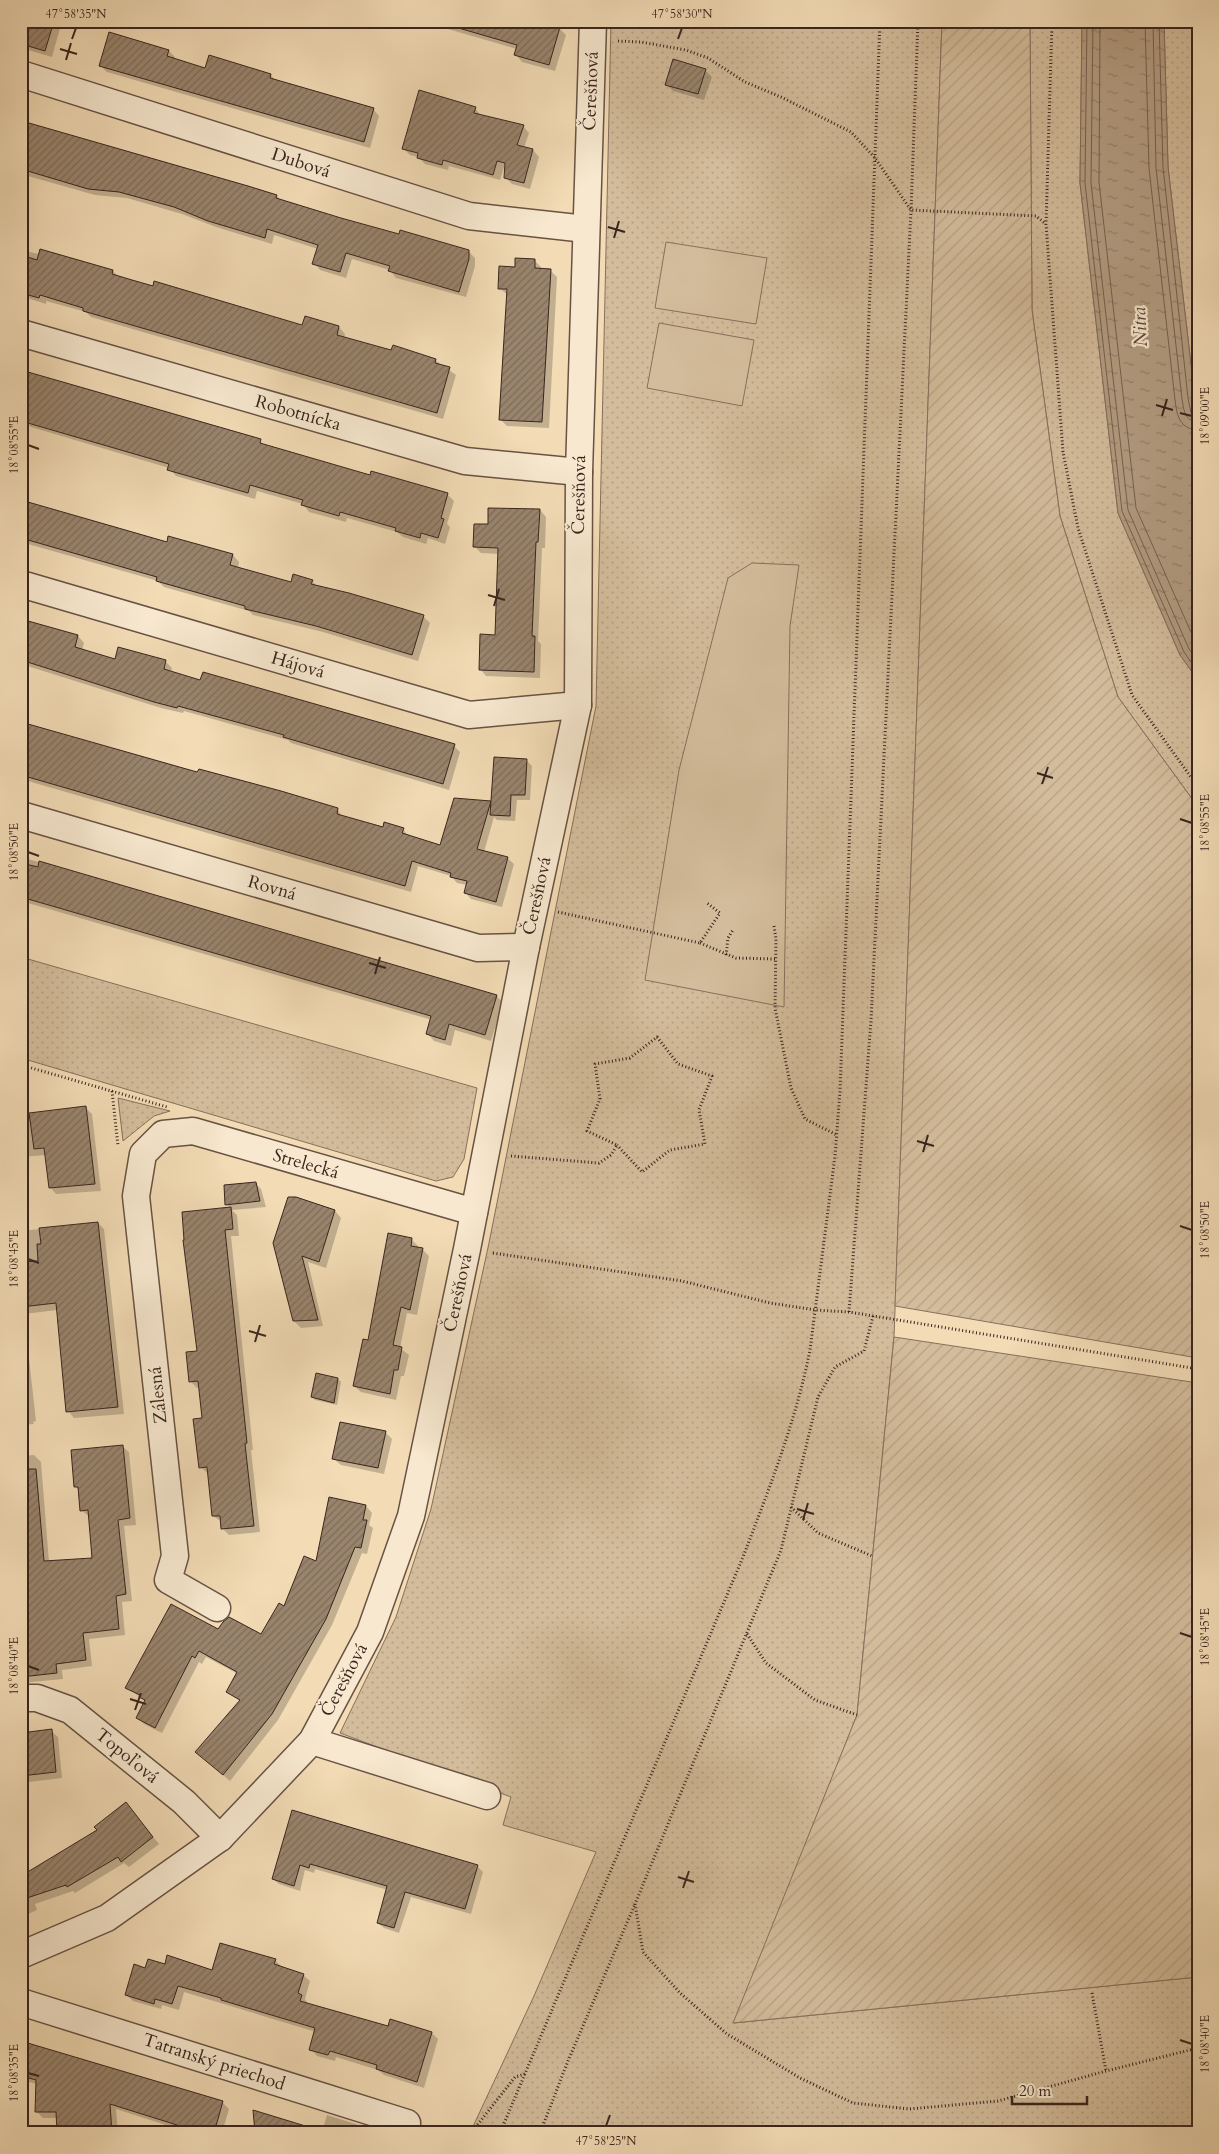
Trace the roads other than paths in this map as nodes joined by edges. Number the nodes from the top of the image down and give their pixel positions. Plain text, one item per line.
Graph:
1 (593, 31) edge
2 (21, 74) edge
3 (586, 229) junction
4 (21, 333) edge
5 (579, 472) junction
6 (21, 584) edge
7 (578, 705) junction
8 (21, 815) edge
9 (526, 947) junction
10 (131, 1152) joint
11 (474, 1212) junction
12 (217, 1608) dead end
13 (21, 1698) edge
14 (312, 1741) junction
15 (487, 1796) dead end
16 (220, 1838) junction
17 (21, 1955) edge
18 (21, 2002) edge
19 (407, 2123) dead end

1 - 3 street, Čerešňová
2 - 3 street, Dubová
3 - 5 street, Čerešňová
4 - 5 street, Robotnícka
5 - 7 street, Čerešňová
6 - 7 street, Hájová
7 - 9 street, Čerešňová
8 - 9 street, Rovná
9 - 11 street, Čerešňová
10 - 11 street, Strelecká
10 - 12 street, Zálesná
11 - 14 street, Čerešňová
13 - 16 street, Topoľová
14 - 15 street
14 - 16 street, Čerešňová
16 - 17 street, Čerešňová
18 - 19 street, Tatranský priechod

